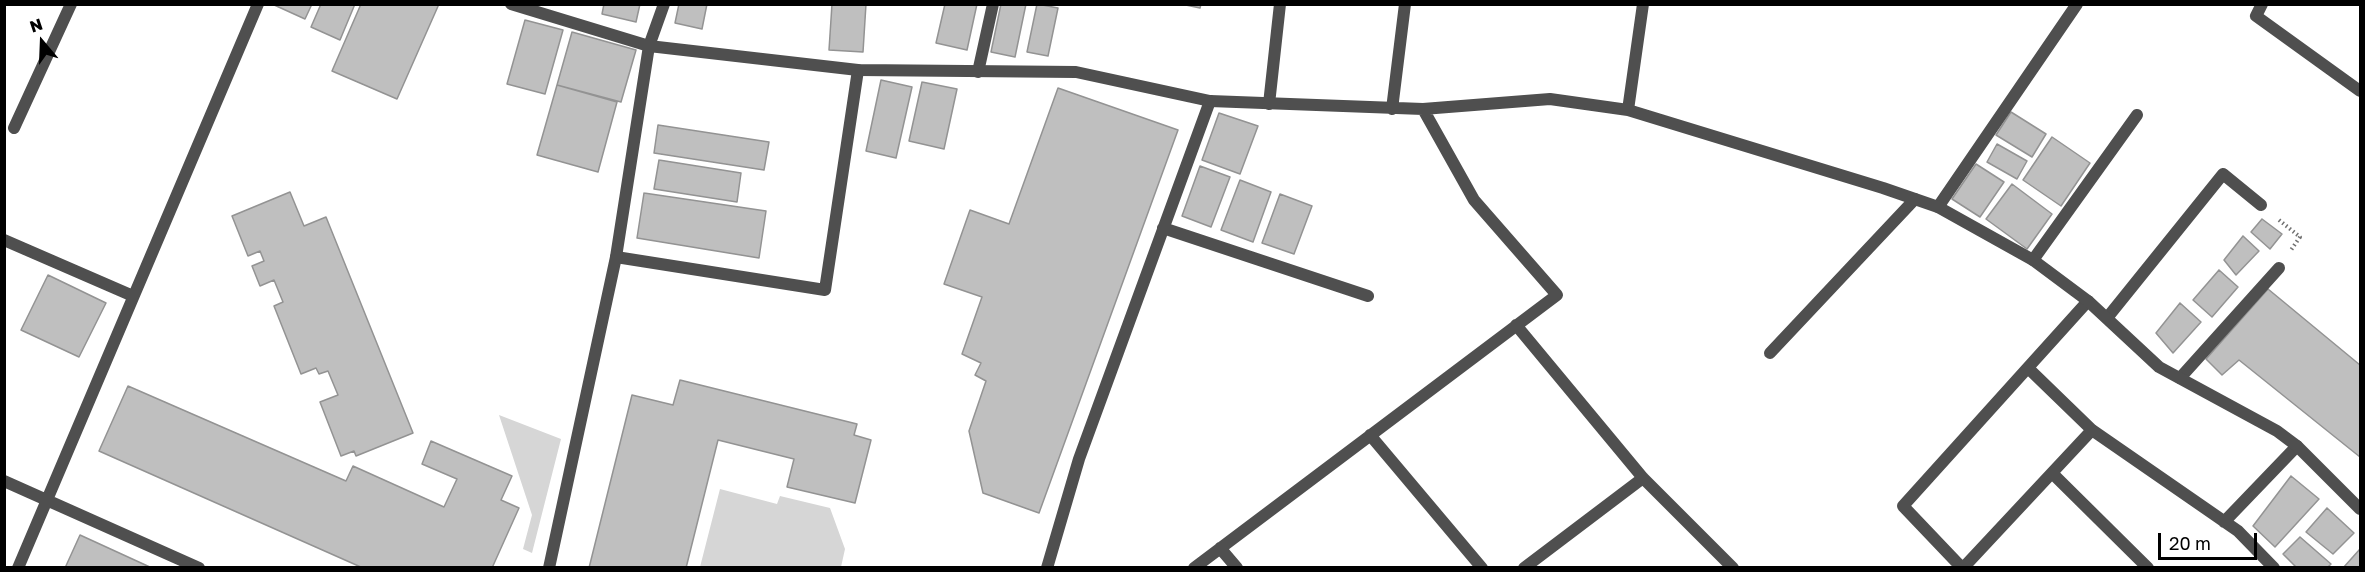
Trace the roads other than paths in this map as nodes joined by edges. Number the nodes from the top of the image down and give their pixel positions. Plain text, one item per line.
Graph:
1 (71, 4) edge
2 (258, 4) edge
3 (511, 4) edge
4 (664, 4) edge
5 (993, 4) edge
6 (1280, 4) edge
7 (1405, 4) edge
8 (1643, 4) edge
9 (2077, 4) edge
10 (2262, 4) edge
11 (649, 46) junction
12 (858, 70) junction
13 (978, 72) junction
14 (2361, 91) edge
15 (1210, 101) junction
16 (1269, 104) junction
17 (1392, 109) junction
18 (1423, 109) junction
19 (1628, 110) junction
20 (2137, 115) dead end
21 (14, 128) dead end
22 (1915, 199) junction
23 (2261, 205) road end
24 (1938, 207) junction
25 (1163, 228) junction
26 (4, 240) edge
27 (616, 257) junction
28 (2033, 260) junction
29 (2279, 268) road end
30 (133, 296) junction
31 (1368, 296) dead end
32 (2088, 301) junction
33 (2107, 318) junction
34 (1516, 325) junction
35 (1770, 353) dead end
36 (2028, 368) junction
37 (2180, 378) junction
38 (2092, 430) junction
39 (1370, 435) junction
40 (2297, 446) junction
41 (2053, 474) junction
42 (1643, 478) junction
43 (4, 481) edge
44 (48, 500) junction
45 (2361, 509) edge
46 (2224, 522) junction
47 (1220, 548) junction
48 (2139, 565) edge
49 (18, 567) edge
50 (199, 567) edge
51 (549, 567) edge
52 (1047, 567) edge
53 (1194, 567) edge
54 (1237, 567) edge
55 (1482, 567) edge
56 (1524, 567) edge
57 (1733, 567) edge
58 (1962, 567) edge
59 (2274, 567) edge

1 - 21 street
2 - 30 street
3 - 11 street
4 - 11 street
5 - 13 street
6 - 16 street
7 - 17 street
8 - 19 street
9 - 24 street
10 - 14 street
11 - 12 street
11 - 27 street
12 - 13 street
12 - 27 street
13 - 15 street
15 - 16 street
15 - 25 street
16 - 17 street
17 - 18 street
18 - 19 street
18 - 34 street
19 - 22 street
20 - 28 street
22 - 24 street
22 - 35 street
23 - 33 street
24 - 28 street
25 - 31 street
25 - 52 street
26 - 30 street
27 - 51 street
28 - 32 street
29 - 37 street
30 - 44 street
32 - 33 street
32 - 36 street
33 - 37 street
34 - 39 street
34 - 42 street
36 - 38 street
36 - 58 street
37 - 40 street
38 - 41 street
38 - 46 street
39 - 47 street
39 - 55 street
40 - 45 street
40 - 46 street
41 - 48 street
41 - 58 street
42 - 56 street
42 - 57 street
43 - 44 street
44 - 49 street
44 - 50 street
46 - 59 street
47 - 53 street
47 - 54 street

